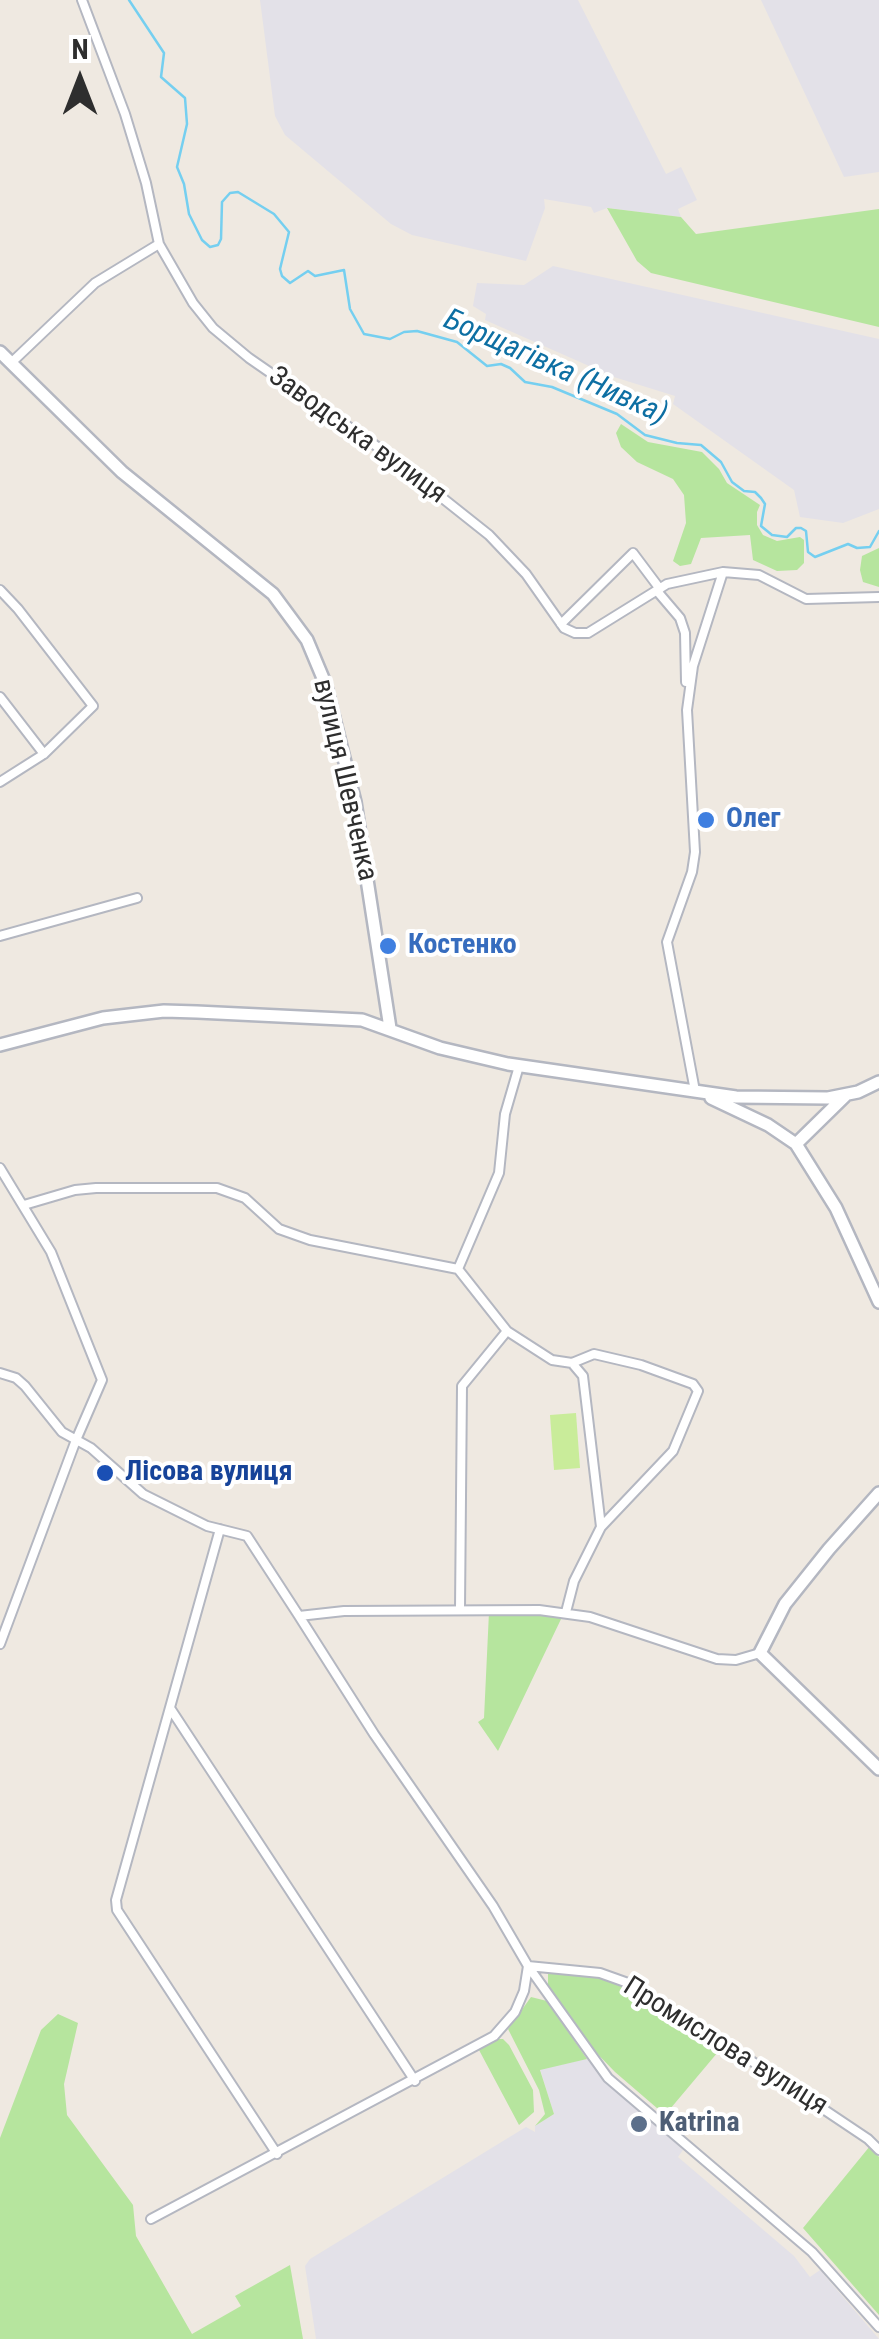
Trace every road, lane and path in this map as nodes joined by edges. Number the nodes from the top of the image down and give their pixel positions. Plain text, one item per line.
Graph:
1 (82, 0) edge
2 (159, 244) junction
3 (0, 352) edge
4 (11, 363) junction
5 (723, 572) junction
6 (0, 590) edge
7 (659, 590) junction
8 (879, 597) edge
9 (561, 624) junction
10 (0, 697) edge
11 (686, 710) junction
12 (44, 754) junction
13 (0, 782) edge
14 (137, 898) dead end
15 (0, 936) edge
16 (390, 1028) junction
17 (0, 1044) edge
18 (519, 1066) junction
19 (879, 1082) edge
20 (694, 1090) junction
21 (845, 1096) junction
22 (796, 1144) junction
23 (0, 1168) edge
24 (24, 1205) junction
25 (458, 1268) junction
26 (879, 1302) edge
27 (507, 1331) junction
28 (572, 1363) junction
29 (0, 1373) edge
30 (76, 1440) junction
31 (879, 1493) edge
32 (600, 1527) junction
33 (220, 1529) junction
34 (460, 1608) junction
35 (566, 1612) junction
36 (299, 1616) junction
37 (0, 1644) edge
38 (760, 1652) junction
39 (170, 1708) junction
40 (879, 1770) edge
41 (528, 1966) junction
42 (416, 2081) junction
43 (879, 2150) edge
44 (277, 2154) junction
45 (151, 2219) dead end
46 (879, 2328) edge

1 - 2 street, Заводська вулиця
2 - 4 street
2 - 9 street, Заводська вулиця
3 - 4 street, вулиця Шевченка
4 - 16 street, вулиця Шевченка
5 - 7 street
5 - 8 street
5 - 11 street
6 - 12 street
7 - 9 street
7 - 9 street
7 - 11 street
10 - 12 street
11 - 20 street
12 - 13 street
14 - 15 street
16 - 17 street
16 - 18 street
18 - 20 street
18 - 25 street
19 - 21 street
20 - 21 street
20 - 22 street
21 - 22 street
22 - 26 street
23 - 24 street
24 - 25 street
24 - 30 street
25 - 27 street
27 - 28 street
27 - 34 street
28 - 32 street
28 - 32 street
29 - 30 street
30 - 33 street
30 - 37 street
31 - 38 street
32 - 35 street
33 - 36 street
33 - 39 street
34 - 35 street
34 - 36 street
35 - 38 street
36 - 41 street
38 - 40 street
39 - 42 street
39 - 44 street
41 - 42 street
41 - 43 street, Промислова вулиця
41 - 46 street
42 - 44 street
44 - 45 street

